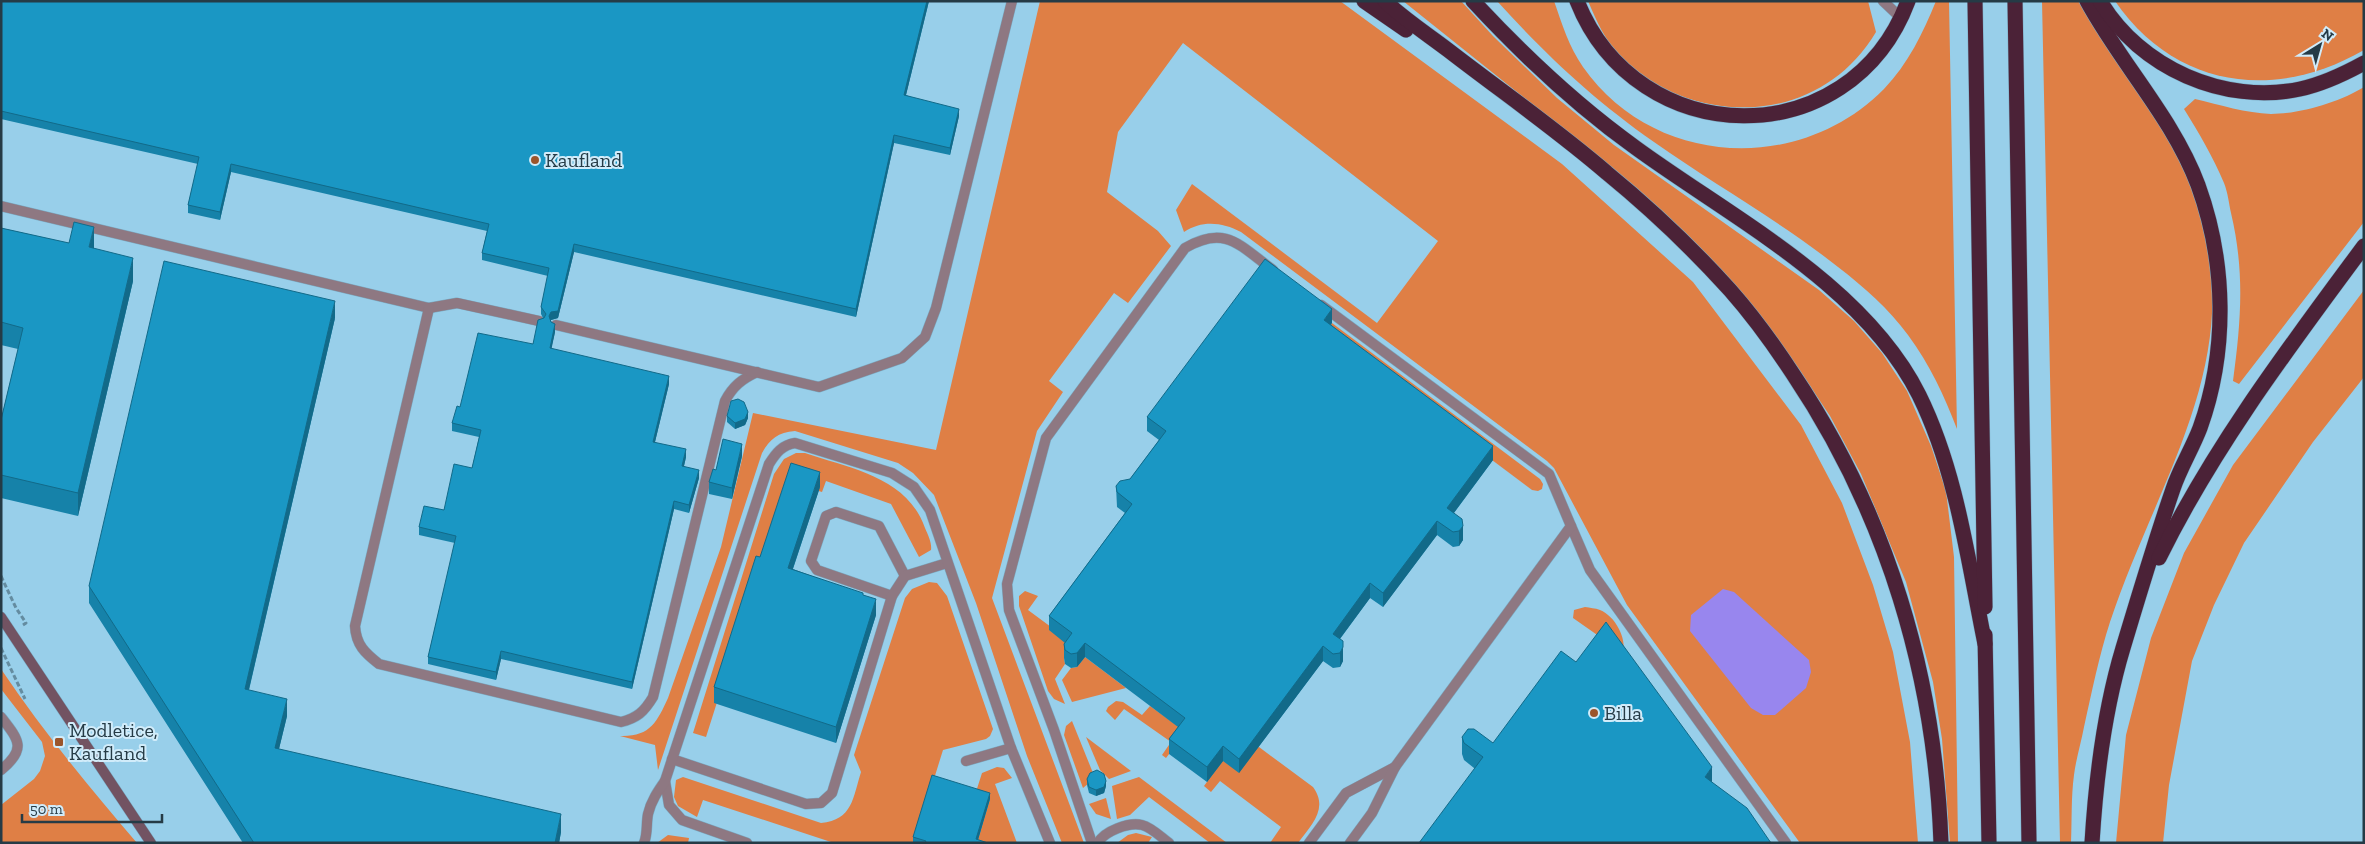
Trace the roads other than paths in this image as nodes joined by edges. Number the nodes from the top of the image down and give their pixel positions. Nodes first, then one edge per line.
1 (1012, 1) edge
2 (1364, 1) edge
3 (1385, 1) edge
4 (1473, 1) edge
5 (1577, 1) edge
6 (1883, 1) edge
7 (1908, 1) edge
8 (1975, 1) edge
9 (2015, 1) edge
10 (2086, 1) edge
11 (2100, 1) edge
12 (1901, 18) junction
13 (2364, 63) edge
14 (1520, 105) junction
15 (1, 206) edge
16 (2364, 246) edge
17 (1281, 276) edge
18 (1313, 299) edge
19 (429, 308) junction
20 (540, 321) edge
21 (556, 325) edge
22 (757, 372) junction
23 (1571, 526) junction
24 (948, 562) junction
25 (904, 576) junction
26 (892, 596) junction
27 (1, 617) edge
28 (1985, 644) junction
29 (2122, 650) junction
30 (1, 717) edge
31 (1011, 748) junction
32 (672, 759) junction
33 (966, 761) dead end
34 (1394, 767) junction
35 (1, 770) edge
36 (665, 781) junction
37 (151, 843) edge
38 (644, 843) edge
39 (747, 843) edge
40 (1050, 843) edge
41 (1092, 843) edge
42 (1098, 843) edge
43 (1169, 843) edge
44 (1309, 843) edge
45 (1350, 843) edge
46 (1786, 843) edge
47 (1941, 843) edge
48 (1989, 843) edge
49 (2029, 843) edge
50 (2092, 843) edge

1 - 22 lane
2 - 14 highway
3 - 14 highway
4 - 28 highway
5 - 12 highway
6 - 12 lane
7 - 12 highway
8 - 28 highway
9 - 49 highway
10 - 29 highway
11 - 13 highway
14 - 47 highway
15 - 19 lane
16 - 29 highway
17 - 41 lane
18 - 23 lane
19 - 20 lane
19 - 22 lane
21 - 22 lane
23 - 34 lane
23 - 46 lane
24 - 25 lane
24 - 31 lane
24 - 32 lane
25 - 26 lane
25 - 26 lane
26 - 32 lane
27 - 37 main road
28 - 48 highway
29 - 50 highway
30 - 35 lane
31 - 33 lane
31 - 40 lane
32 - 36 lane
34 - 44 lane
34 - 45 lane
36 - 38 lane
36 - 39 lane
42 - 43 lane

